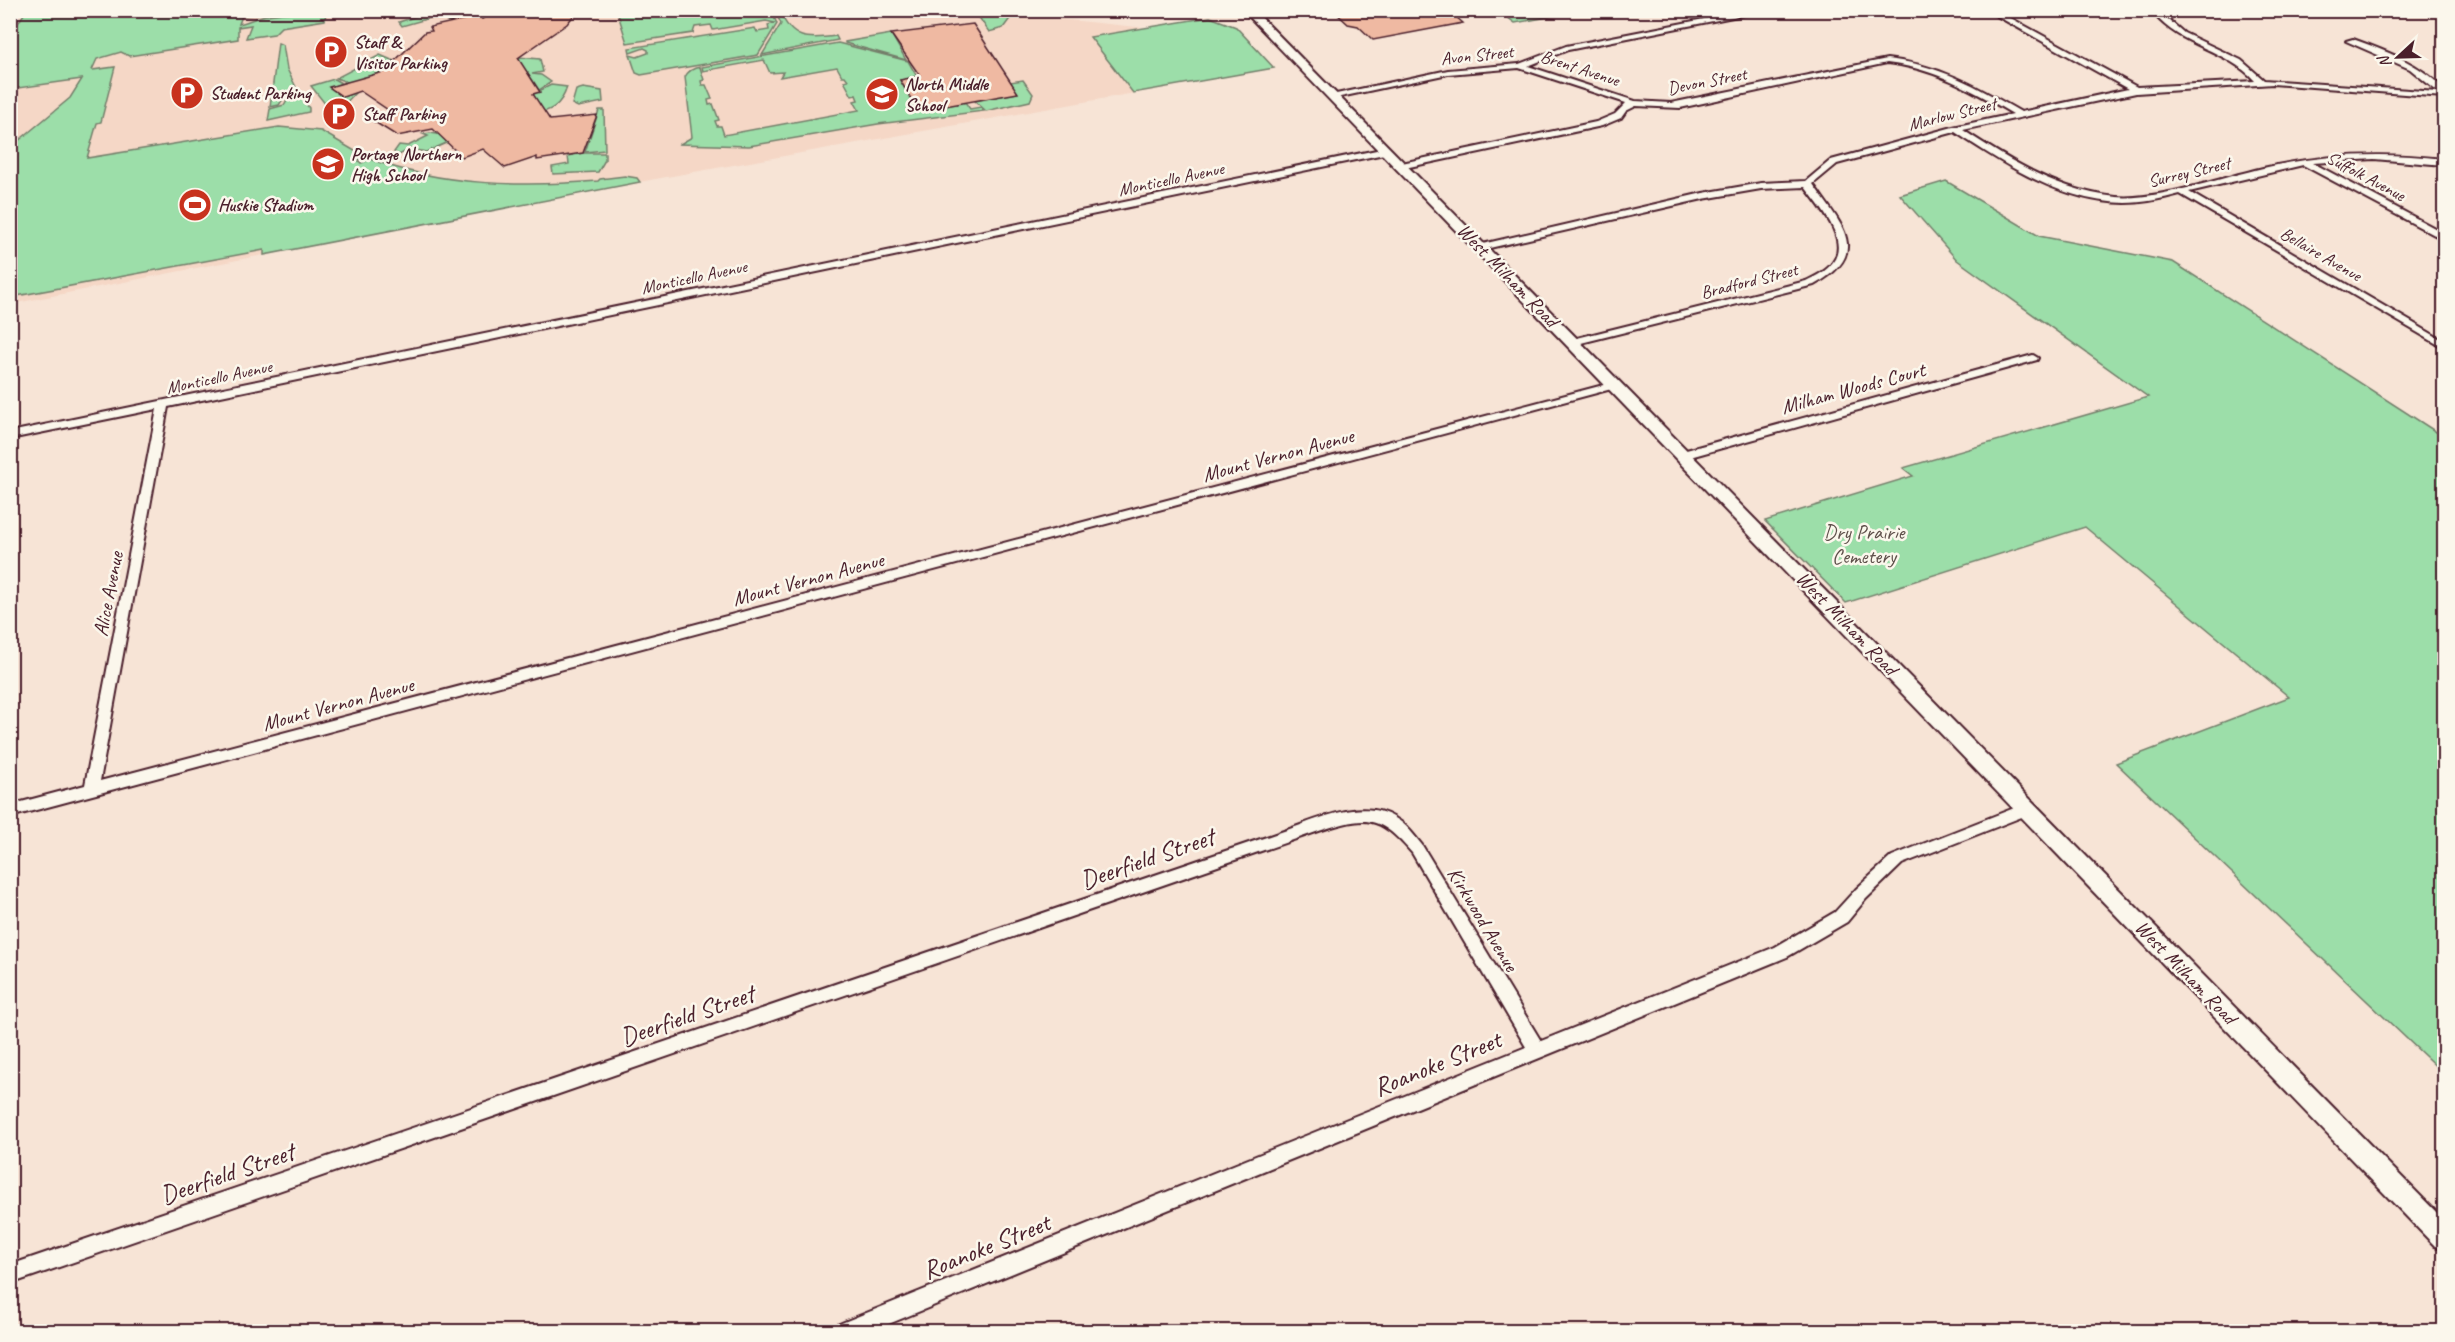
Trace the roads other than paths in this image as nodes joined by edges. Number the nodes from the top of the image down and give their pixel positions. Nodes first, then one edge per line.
1 (1248, 10) edge
2 (1765, 10) edge
3 (1989, 10) edge
4 (2159, 10) edge
5 (2439, 10) edge
6 (2445, 13) edge
7 (2350, 41) dead end
8 (1520, 66) junction
9 (2261, 82) junction
10 (2136, 90) junction
11 (2445, 94) edge
12 (1331, 96) junction
13 (1631, 102) junction
14 (2020, 115) junction
15 (1956, 129) junction
16 (1386, 152) junction
17 (2304, 162) junction
18 (2445, 162) edge
19 (1400, 166) junction
20 (1808, 183) junction
21 (2181, 191) junction
22 (2445, 237) edge
23 (1481, 247) junction
24 (1574, 342) junction
25 (2445, 345) edge
26 (2033, 358) dead end
27 (1615, 385) junction
28 (163, 406) junction
29 (10, 436) edge
30 (1683, 455) junction
31 (91, 790) junction
32 (2027, 809) junction
33 (10, 811) edge
34 (1382, 818) joint
35 (1537, 1050) junction
36 (2445, 1237) edge
37 (10, 1275) edge
38 (844, 1332) edge

1 - 12 street, West Milham Road
2 - 8 street, Avon Street
3 - 10 street
4 - 9 street
5 - 6 street
7 - 11 street
8 - 12 street, Avon Street
8 - 13 street, Brent Avenue
9 - 10 street, Marlow Street
9 - 11 street, Marlow Street
10 - 14 street, Marlow Street
12 - 16 street, West Milham Road
13 - 14 street, Devon Street
13 - 19 street
14 - 15 street, Marlow Street
15 - 20 street, Marlow Street
15 - 21 street, Surrey Street
16 - 19 street, West Milham Road
16 - 28 street, Monticello Avenue
17 - 18 street, Surrey Street
17 - 21 street, Surrey Street
17 - 22 street, Suffolk Avenue
19 - 23 street, West Milham Road
20 - 23 street
20 - 24 street, Bradford Street
21 - 25 street, Bellaire Avenue
23 - 24 street, West Milham Road
24 - 27 street, West Milham Road
26 - 30 street, Milham Woods Court
27 - 30 street, West Milham Road
27 - 31 street, Mount Vernon Avenue
28 - 29 street, Monticello Avenue
28 - 31 street, Alice Avenue
30 - 32 street, West Milham Road
31 - 33 street, Mount Vernon Avenue
32 - 35 street, Roanoke Street
32 - 36 street, West Milham Road
34 - 35 street, Kirkwood Avenue
34 - 37 street, Deerfield Street
35 - 38 street, Roanoke Street

